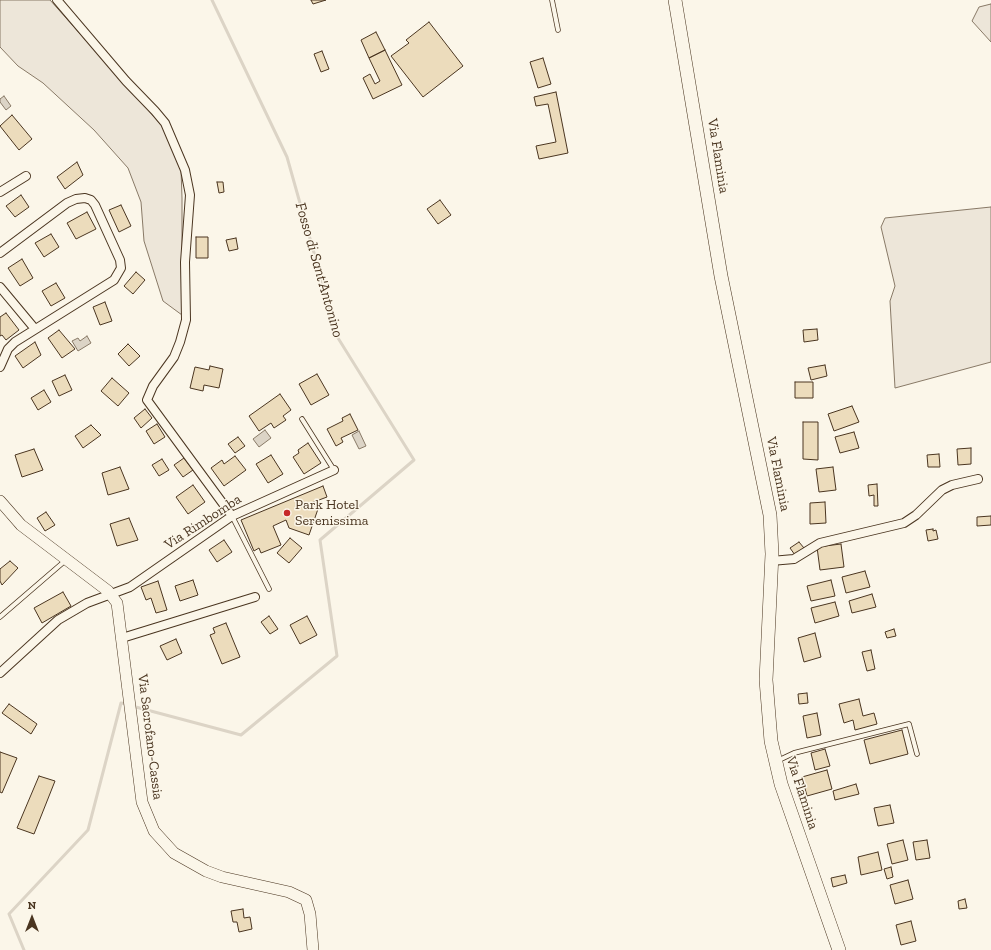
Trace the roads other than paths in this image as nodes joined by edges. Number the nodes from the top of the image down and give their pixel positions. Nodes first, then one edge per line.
1 (57, 0) edge
2 (552, 0) edge
3 (675, 0) edge
4 (558, 30) dead end
5 (26, 176) dead end
6 (0, 192) edge
7 (0, 253) edge
8 (0, 287) edge
9 (35, 329) junction
10 (0, 366) edge
11 (302, 419) dead end
12 (334, 470) joint
13 (978, 478) dead end
14 (0, 501) edge
15 (232, 516) junction
16 (66, 560) junction
17 (771, 561) junction
18 (269, 589) dead end
19 (112, 594) junction
20 (255, 597) dead end
21 (0, 617) edge
22 (122, 638) junction
23 (0, 673) edge
24 (917, 754) dead end
25 (775, 762) junction
26 (313, 950) edge
27 (839, 950) edge

1 - 15 street
2 - 4 lane
3 - 17 main road, Via Flaminia
5 - 6 street
7 - 9 street
8 - 9 street
9 - 10 street
11 - 12 lane
12 - 15 street, Via Rimbomba
13 - 17 street
14 - 16 street
15 - 18 lane
15 - 19 street, Via Rimbomba
16 - 19 street
16 - 21 lane
17 - 25 main road, Via Flaminia
19 - 22 street, Via Sacrofano-Cassia
19 - 23 street, Via Rimbomba
20 - 22 street
22 - 26 street, Via Sacrofano-Cassia
24 - 25 lane
25 - 27 main road, Via Flaminia

